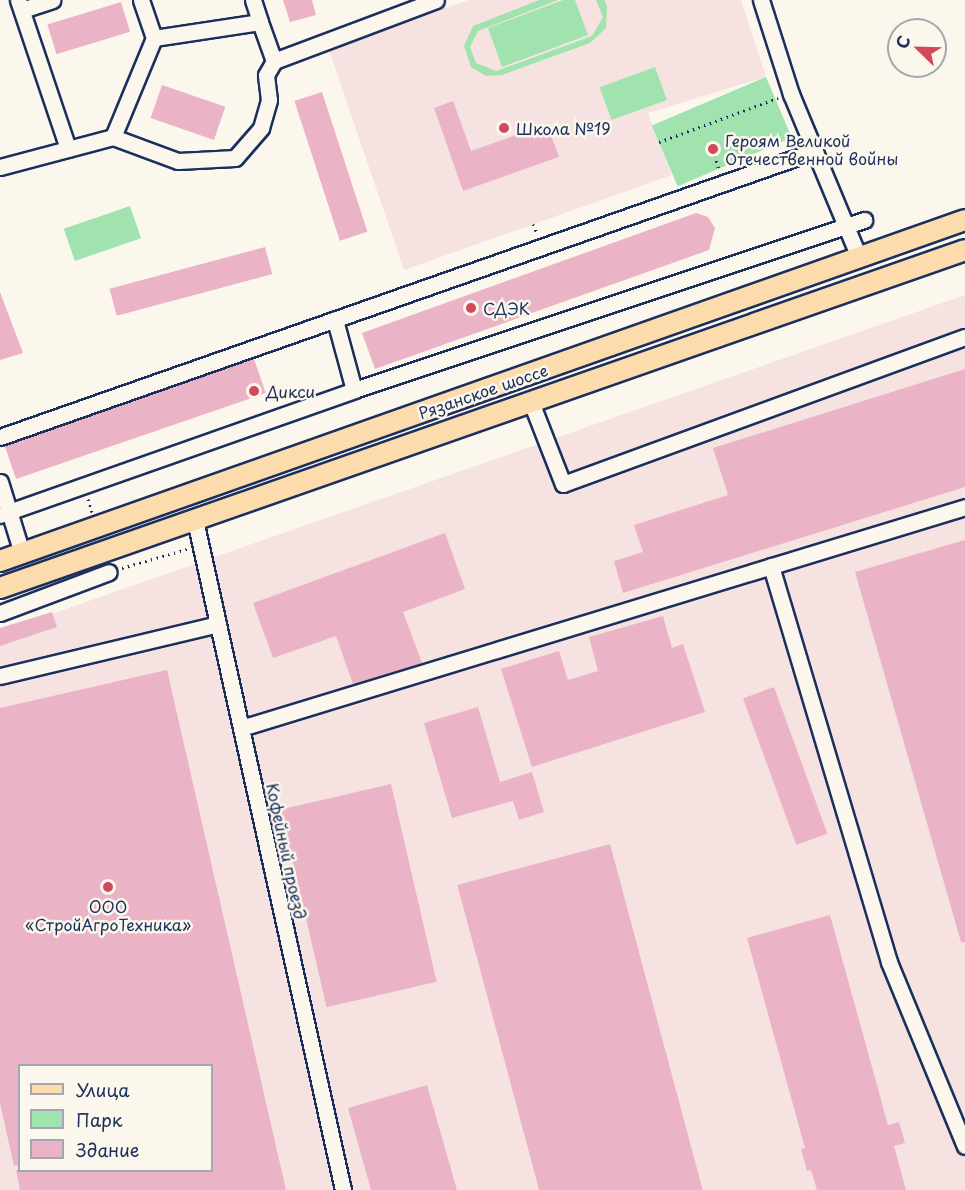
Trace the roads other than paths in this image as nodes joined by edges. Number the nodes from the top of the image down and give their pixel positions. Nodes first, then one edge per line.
1 (52, 0) edge
2 (141, 0) edge
3 (253, 0) edge
4 (436, 0) edge
5 (761, 0) edge
6 (20, 5) edge
7 (260, 22) junction
8 (153, 38) junction
9 (274, 61) junction
10 (113, 137) junction
11 (68, 149) junction
12 (815, 150) junction
13 (0, 167) edge
14 (864, 220) dead end
15 (965, 220) edge
16 (846, 226) junction
17 (965, 250) edge
18 (859, 257) junction
19 (335, 320) junction
20 (965, 337) edge
21 (354, 390) junction
22 (531, 402) junction
23 (0, 437) edge
24 (0, 482) edge
25 (965, 507) edge
26 (4, 514) edge
27 (195, 520) junction
28 (22, 553) junction
29 (0, 561) edge
30 (771, 566) junction
31 (109, 572) dead end
32 (0, 588) edge
33 (0, 613) edge
34 (218, 624) junction
35 (0, 676) edge
36 (242, 728) junction
37 (965, 1146) edge
38 (343, 1190) edge

1 - 6 lane
2 - 8 lane
3 - 7 lane
4 - 9 lane
5 - 12 lane
6 - 11 lane
7 - 8 lane
7 - 9 lane
8 - 10 lane
9 - 10 lane
10 - 11 lane
11 - 13 lane
12 - 16 lane
12 - 19 lane
14 - 16 lane
15 - 18 main road, Рязанское шоссе
16 - 18 lane
16 - 21 lane
17 - 22 main road, Рязанское шоссе
18 - 28 main road, Рязанское шоссе
19 - 21 lane
19 - 23 lane
20 - 22 lane
21 - 26 lane
22 - 27 main road, Рязанское шоссе
24 - 26 lane
25 - 30 lane
26 - 28 lane
27 - 32 main road, Рязанское шоссе
27 - 34 lane, Кофейный проезд
28 - 29 main road, Рязанское шоссе
30 - 36 lane
30 - 37 lane
31 - 33 lane
34 - 35 lane
34 - 36 lane, Кофейный проезд
36 - 38 lane, Кофейный проезд

